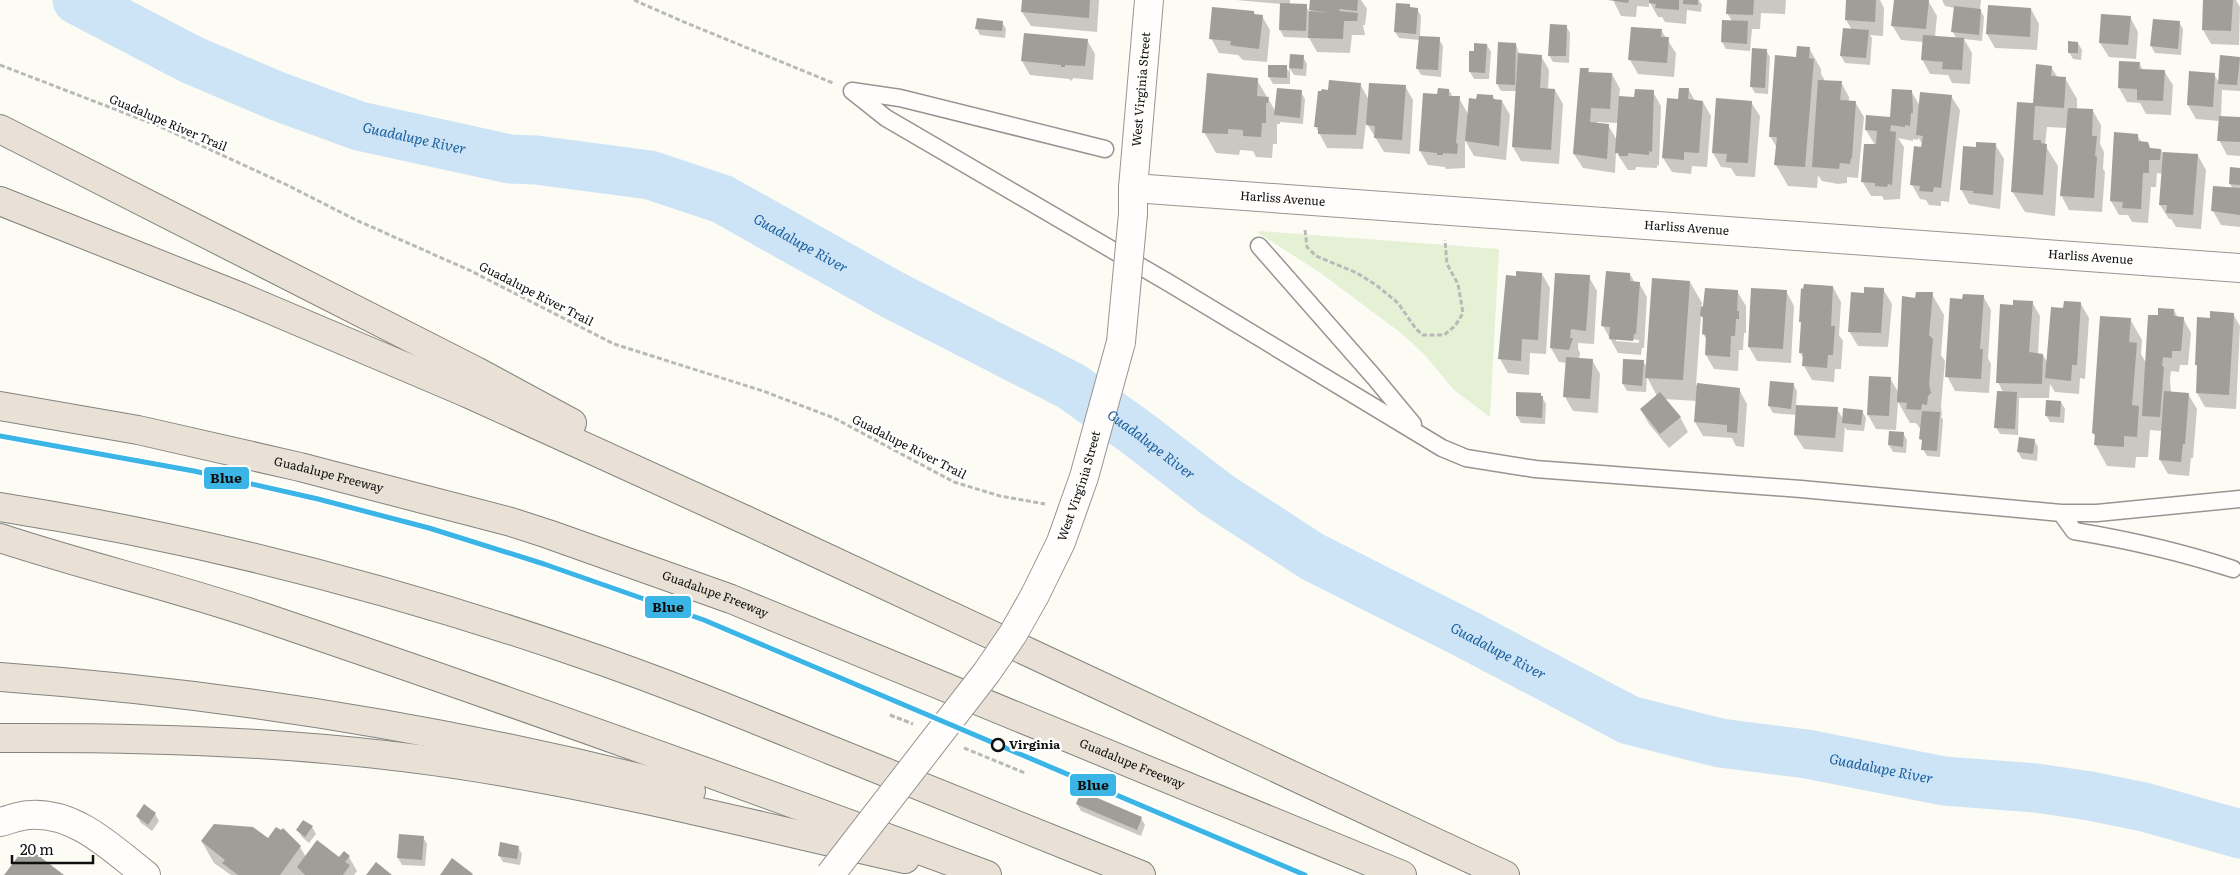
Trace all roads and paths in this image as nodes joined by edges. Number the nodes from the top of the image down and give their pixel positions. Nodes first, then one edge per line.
1 (634, 0) edge
2 (1149, 0) edge
3 (0, 65) edge
4 (852, 91) junction
5 (0, 129) edge
6 (1105, 149) dead end
7 (0, 201) edge
8 (1133, 201) junction
9 (1305, 230) dead end
10 (1446, 240) dead end
11 (1258, 246) dead end
12 (2240, 268) edge
13 (0, 406) edge
14 (1422, 435) junction
15 (2240, 499) edge
16 (0, 507) edge
17 (1072, 512) junction
18 (2061, 513) junction
19 (750, 522) junction
20 (0, 538) edge
21 (2234, 570) dead end
22 (0, 677) edge
23 (890, 715) dead end
24 (911, 723) dead end
25 (0, 738) edge
26 (964, 748) dead end
27 (1026, 773) dead end
28 (0, 822) edge
29 (910, 860) junction
30 (146, 875) edge
31 (830, 875) edge
32 (950, 875) edge
33 (988, 875) edge
34 (1141, 875) edge
35 (1402, 875) edge
36 (1505, 875) edge

1 - 4 path
2 - 8 street, West Virginia Street
3 - 17 path, Guadalupe River Trail
4 - 6 lane
4 - 14 lane
5 - 19 highway
7 - 19 highway
8 - 12 street, Harliss Avenue
8 - 17 street, West Virginia Street, bridge
9 - 10 path
11 - 14 lane
13 - 35 highway, Guadalupe Freeway
14 - 18 lane
15 - 18 lane
16 - 34 highway
17 - 31 street, West Virginia Street, bridge
18 - 21 lane
19 - 36 highway
20 - 33 highway
22 - 29 highway
23 - 24 path, bridge
25 - 29 highway
26 - 27 path
28 - 30 street
29 - 32 highway

